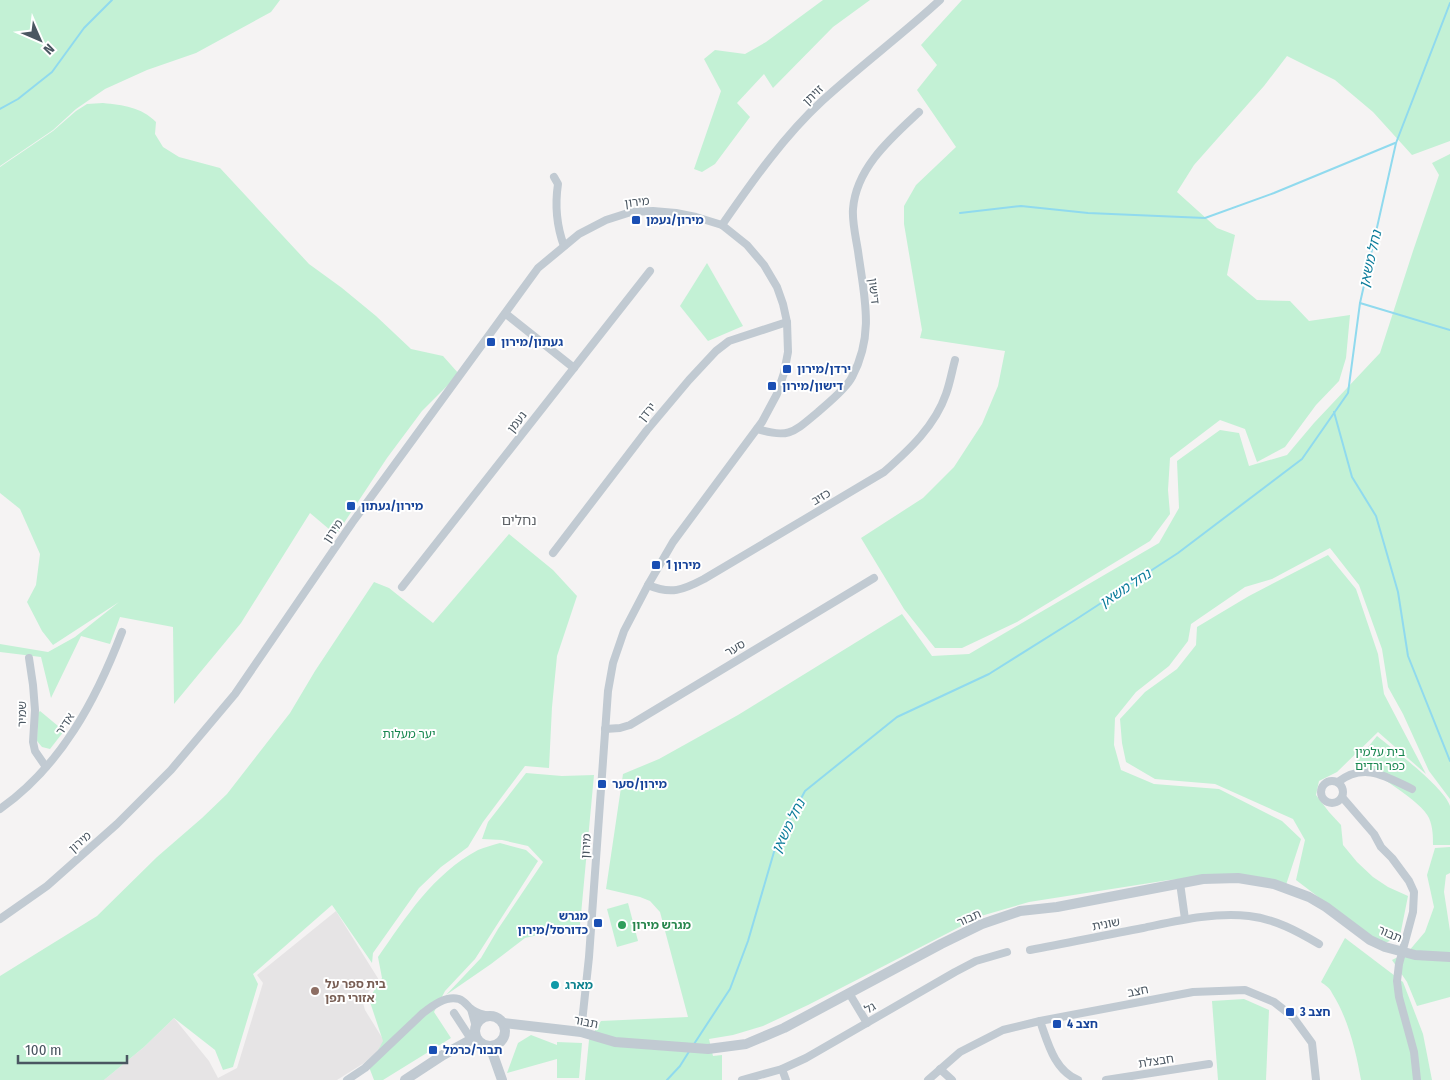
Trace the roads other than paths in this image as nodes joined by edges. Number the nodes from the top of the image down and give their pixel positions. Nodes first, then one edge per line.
1 (940, 0) edge
2 (919, 112) dead end
3 (554, 177) dead end
4 (722, 225) junction
5 (564, 246) junction
6 (650, 271) dead end
7 (506, 314) junction
8 (787, 322) junction
9 (955, 360) dead end
10 (574, 368) junction
11 (757, 429) junction
12 (553, 553) dead end
13 (874, 578) dead end
14 (648, 585) junction
15 (402, 587) dead end
16 (122, 632) dead end
17 (29, 658) dead end
18 (605, 729) junction
19 (46, 767) junction
20 (1338, 782) junction
21 (1412, 789) dead end
22 (1342, 797) junction
23 (0, 809) edge
24 (1180, 883) junction
25 (0, 919) edge
26 (1185, 919) junction
27 (1319, 944) dead end
28 (1030, 950) dead end
29 (1008, 952) dead end
30 (1403, 953) junction
31 (1450, 956) edge
32 (849, 993) junction
33 (471, 1009) junction
34 (454, 1013) dead end
35 (490, 1016) junction
36 (1040, 1021) junction
37 (502, 1023) junction
38 (867, 1023) junction
39 (582, 1032) junction
40 (474, 1034) junction
41 (490, 1046) junction
42 (1209, 1064) dead end
43 (782, 1069) junction
44 (940, 1069) junction
45 (347, 1080) edge
46 (405, 1080) edge
47 (502, 1080) edge
48 (742, 1080) edge
49 (786, 1080) edge
50 (928, 1080) edge
51 (952, 1080) edge
52 (1078, 1080) edge
53 (1106, 1080) edge
54 (1316, 1080) edge
55 (1417, 1080) edge

1 - 4 street, זויתן
2 - 11 street, דישון
3 - 5 street
4 - 5 street, מירון
4 - 8 street, מירון
5 - 7 street, מירון
6 - 10 street, נעמן
7 - 10 street
7 - 25 street, מירון
8 - 11 street, מירון
8 - 12 street, ירדן
9 - 14 street, כזיב
10 - 15 street, נעמן
11 - 14 street, מירון
13 - 18 street, סער
14 - 18 street, מירון
16 - 19 street, אדיר
17 - 19 street, שמיר
18 - 39 street, מירון
19 - 23 street, אדיר
20 - 21 street
20 - 22 street
20 - 22 street
22 - 30 street
24 - 26 street
24 - 30 street, תבור
24 - 32 street, תבור
26 - 27 street, שונית
26 - 28 street, שונית
29 - 38 street, גל
30 - 31 street, תבור
30 - 55 street
32 - 38 street
32 - 39 street, תבור
33 - 35 street
33 - 40 street
33 - 45 street
34 - 40 street
35 - 37 street
35 - 40 street
36 - 44 street, חצב
36 - 52 street
36 - 54 street, חצב
37 - 39 street, תבור
37 - 41 street
38 - 43 street, גל
40 - 41 street
40 - 46 street
41 - 47 street
42 - 53 street, חבצלת
43 - 48 street, גל
43 - 49 street
44 - 50 street, חצב
44 - 51 street

